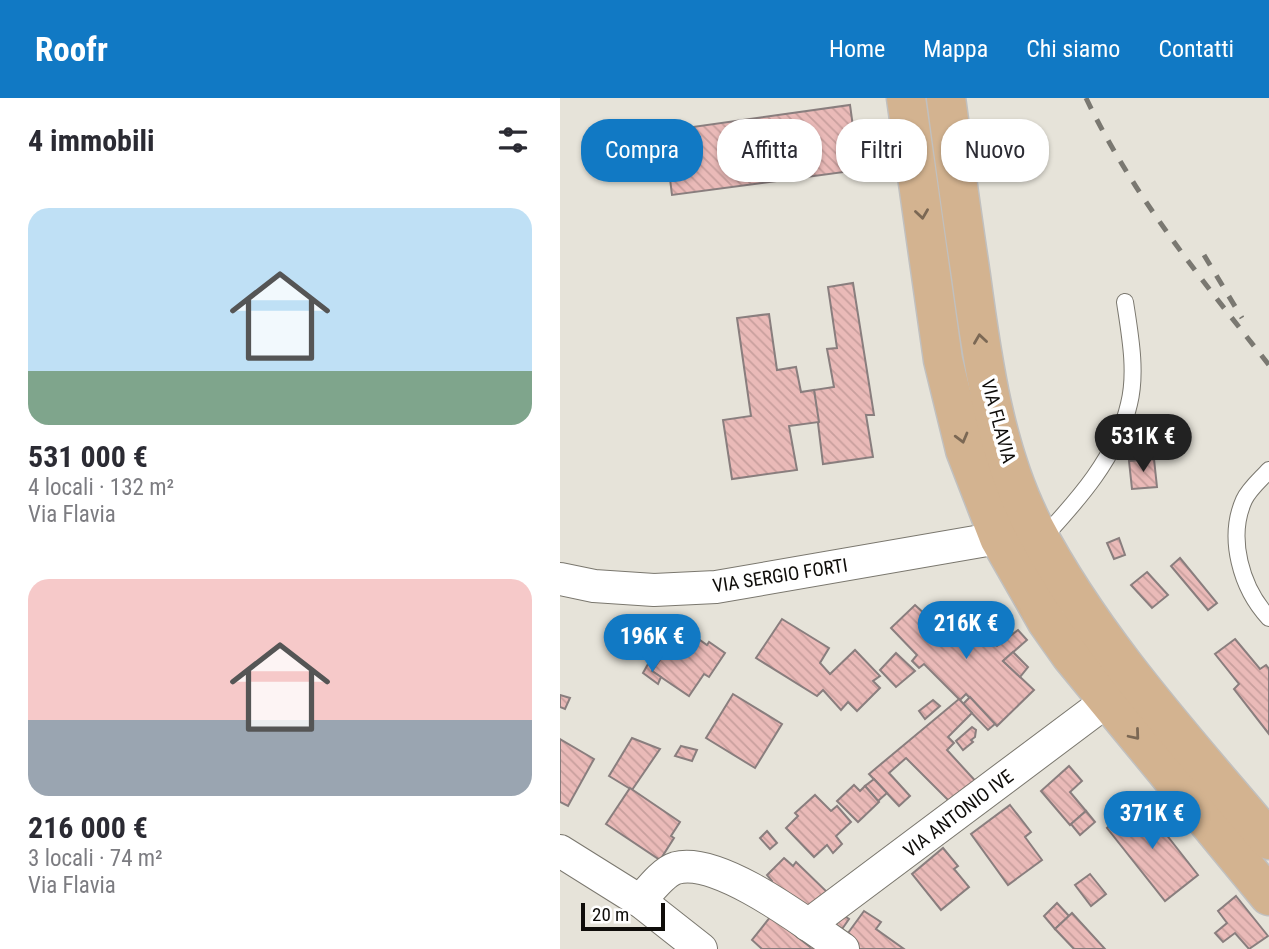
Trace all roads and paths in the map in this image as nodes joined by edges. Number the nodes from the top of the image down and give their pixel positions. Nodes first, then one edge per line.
1 (906, 98) edge
2 (946, 98) edge
3 (1125, 302) dead end
4 (1269, 470) edge
5 (999, 538) junction
6 (1042, 539) junction
7 (560, 579) edge
8 (1269, 618) edge
9 (1107, 701) junction
10 (1156, 704) junction
11 (1269, 840) edge
12 (560, 850) edge
13 (1269, 897) edge
14 (640, 901) junction
15 (808, 925) junction
16 (701, 949) edge
17 (843, 949) edge

1 -> 5 main road, VIA FLAVIA
6 -> 2 main road, VIA FLAVIA
3 - 6 lane
4 - 8 lane
5 - 7 street, VIA SERGIO FORTI
5 - 9 main road, VIA FLAVIA
5 - 10 street, VIA FLAVIA
6 - 10 main road, VIA FLAVIA
9 -> 13 main road, VIA FLAVIA
9 - 15 street, VIA ANTONIO IVE
10 - 11 main road, VIA FLAVIA
12 - 14 street
14 - 15 street
14 - 16 street
15 - 17 street

